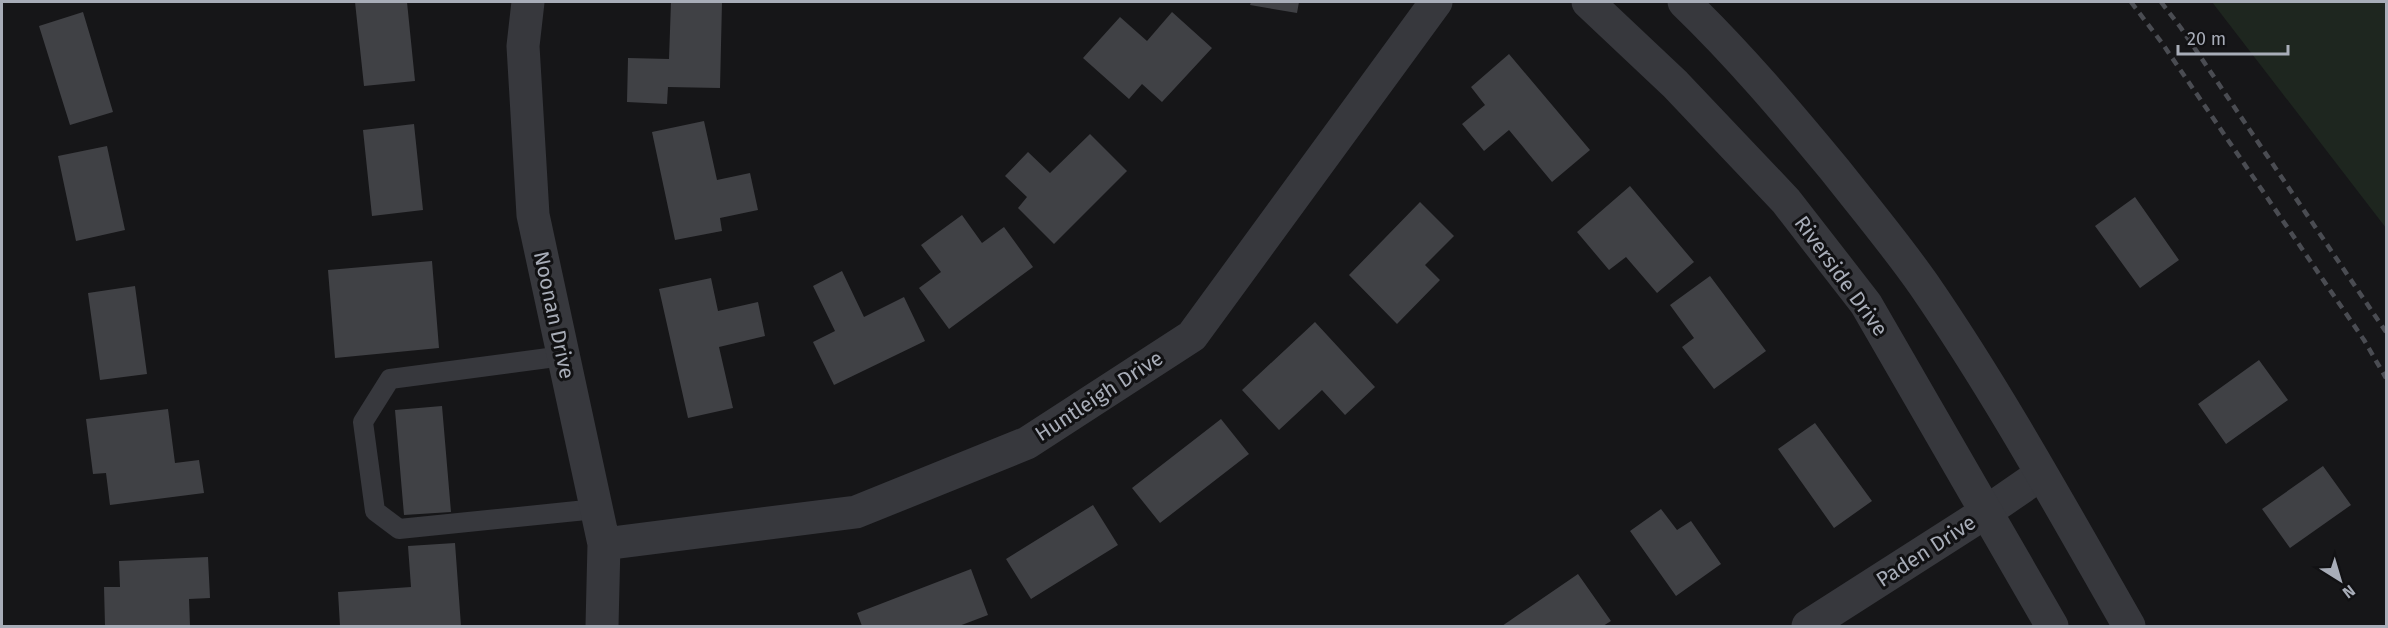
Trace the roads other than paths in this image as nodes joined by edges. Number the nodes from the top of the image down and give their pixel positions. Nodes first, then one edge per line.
1 (528, 2) edge
2 (1436, 2) edge
3 (1588, 2) edge
4 (1684, 2) edge
5 (563, 356) junction
6 (2041, 474) junction
7 (596, 508) junction
8 (1986, 512) junction
9 (604, 544) junction
10 (602, 627) edge
11 (1808, 627) edge
12 (2052, 627) edge
13 (2128, 627) edge

1 - 5 street, Noonan Drive
2 - 9 street, Huntleigh Drive
3 - 8 street, Riverside Drive
4 - 6 street
5 - 7 street, Noonan Drive
5 - 7 lane
6 - 8 street, Paden Drive
6 - 13 street
7 - 9 street, Noonan Drive
8 - 11 street, Paden Drive
8 - 12 street, Riverside Drive
9 - 10 street, Noonan Drive

